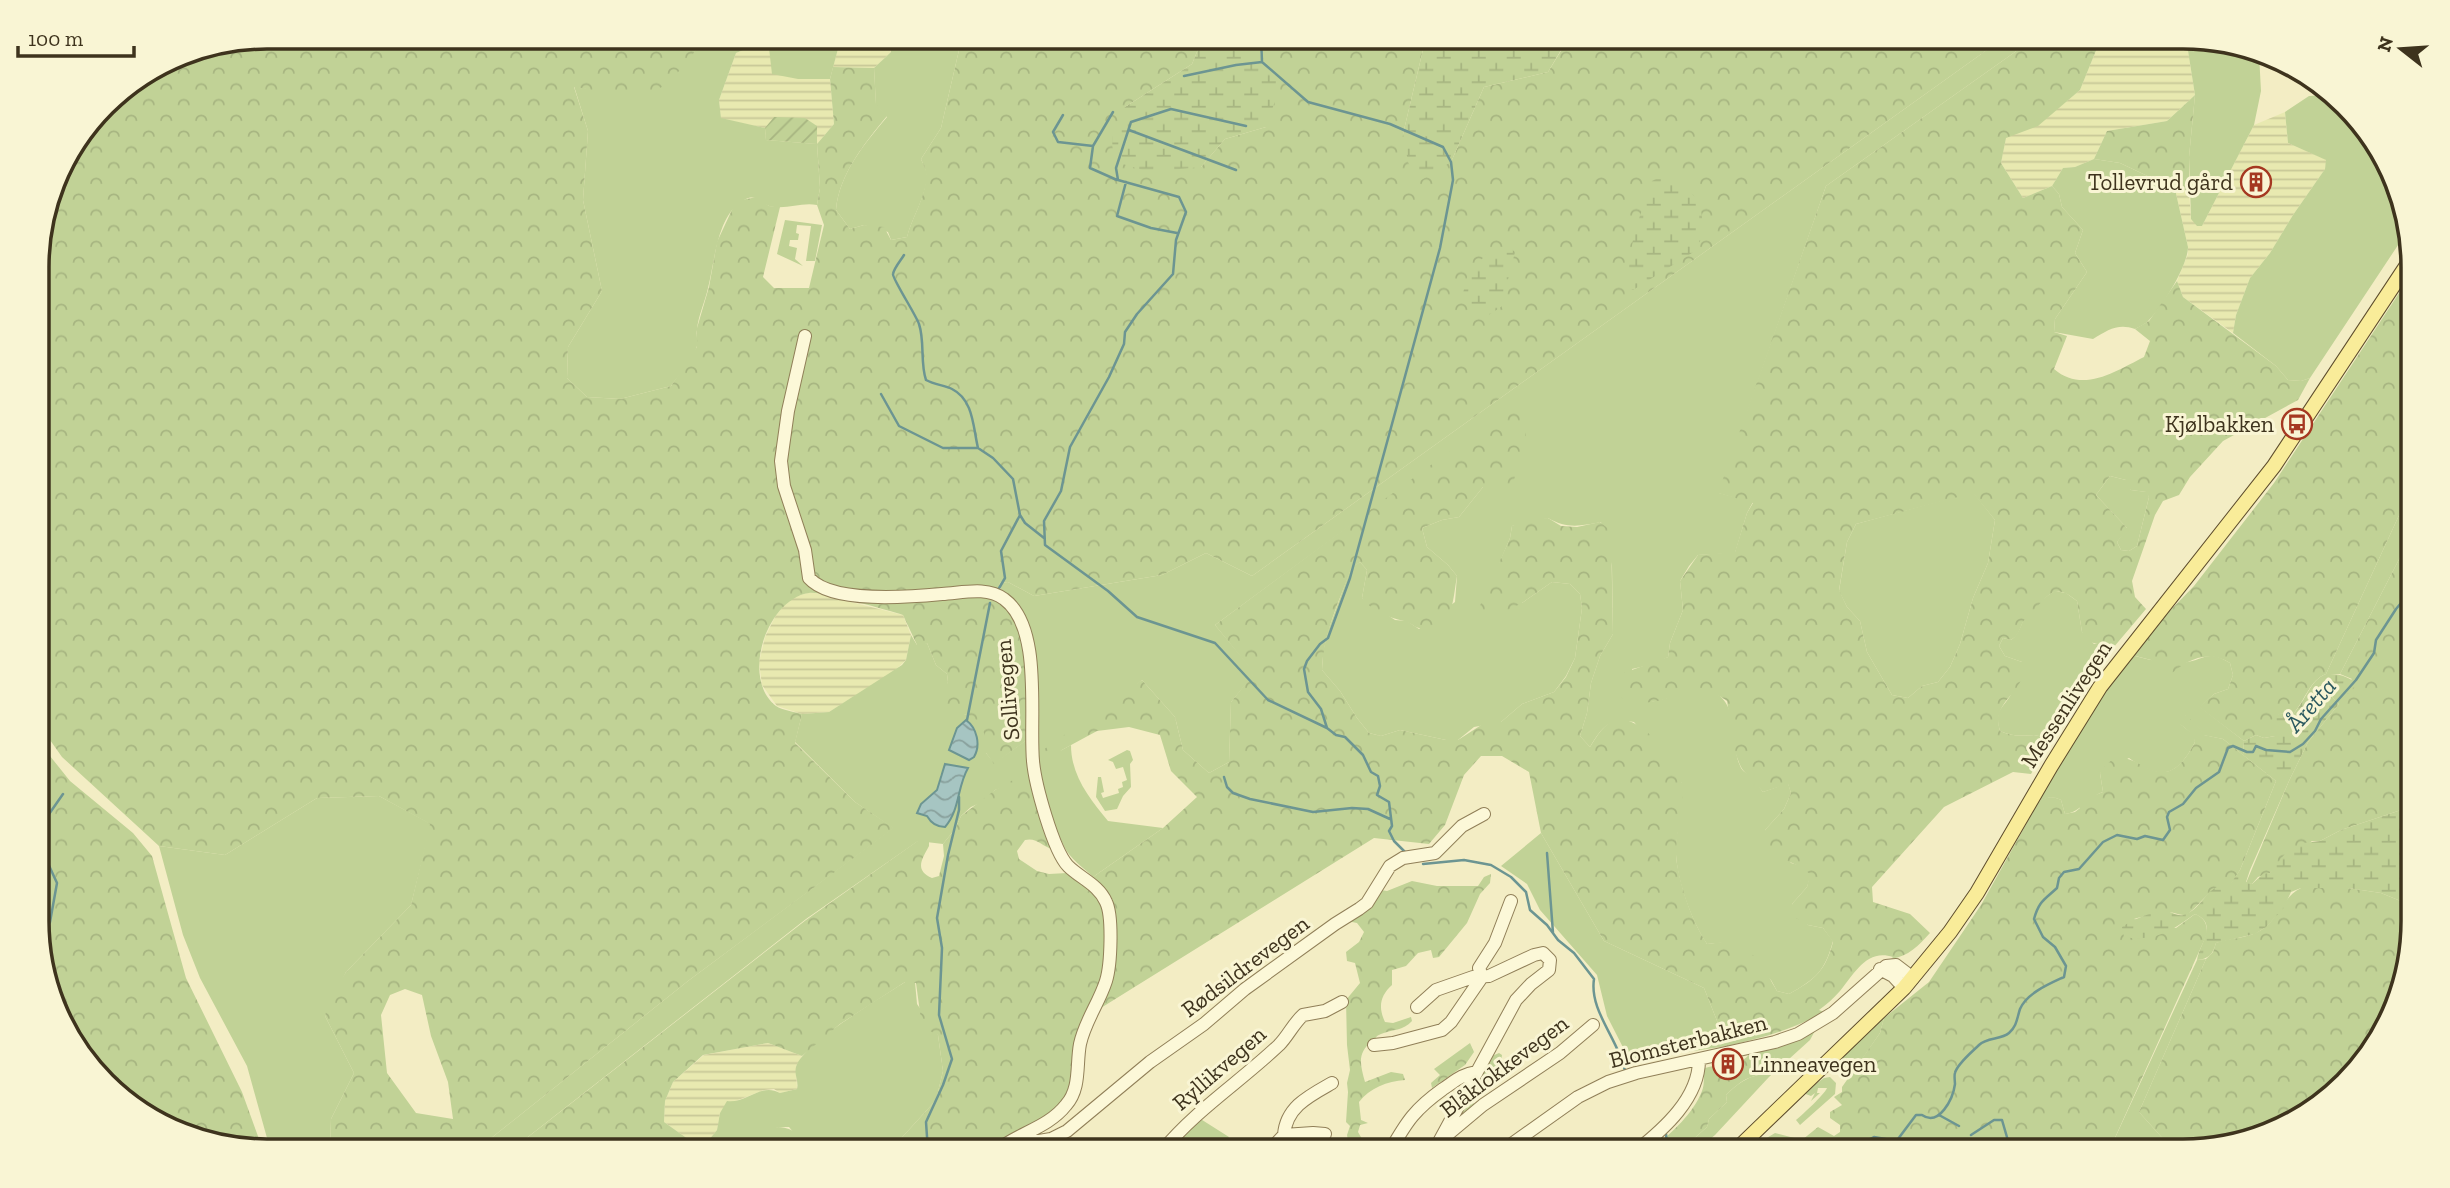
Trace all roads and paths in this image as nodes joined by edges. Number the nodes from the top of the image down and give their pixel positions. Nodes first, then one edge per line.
1 (2401, 274) edge
2 (805, 336) dead end
3 (1484, 814) dead end
4 (1511, 901) dead end
5 (1482, 976) junction
6 (1909, 983) junction
7 (1342, 1003) dead end
8 (1417, 1007) dead end
9 (1592, 1025) dead end
10 (1374, 1045) dead end
11 (1699, 1060) junction
12 (1477, 1072) junction
13 (1332, 1083) dead end
14 (1022, 1135) junction
15 (1284, 1135) junction
16 (1325, 1135) dead end
17 (1016, 1139) edge
18 (1029, 1139) edge
19 (1051, 1139) edge
20 (1174, 1139) edge
21 (1280, 1139) edge
22 (1397, 1139) edge
23 (1441, 1139) edge
24 (1445, 1139) edge
25 (1519, 1139) edge
26 (1650, 1139) edge
27 (1747, 1139) edge

1 - 6 main road, Messenlivegen
2 - 14 street, Sollivegen
3 - 19 street, Rødsildrevegen
4 - 5 street
5 - 8 street, Blåklokkevegen
5 - 10 street
5 - 12 street, Blåklokkevegen
6 - 11 street, Blomsterbakken
6 - 27 main road, Messenlivegen
7 - 20 street, Ryllikvegen
9 - 24 street, Blåklokkevegen
11 - 25 street, Blomsterbakken
11 - 26 street
12 - 22 street, Blåklokkevegen
12 - 23 street, Blåklokkevegen
13 - 15 street
14 - 17 street
14 - 18 street, Rødsildrevegen
15 - 16 street
15 - 21 street

